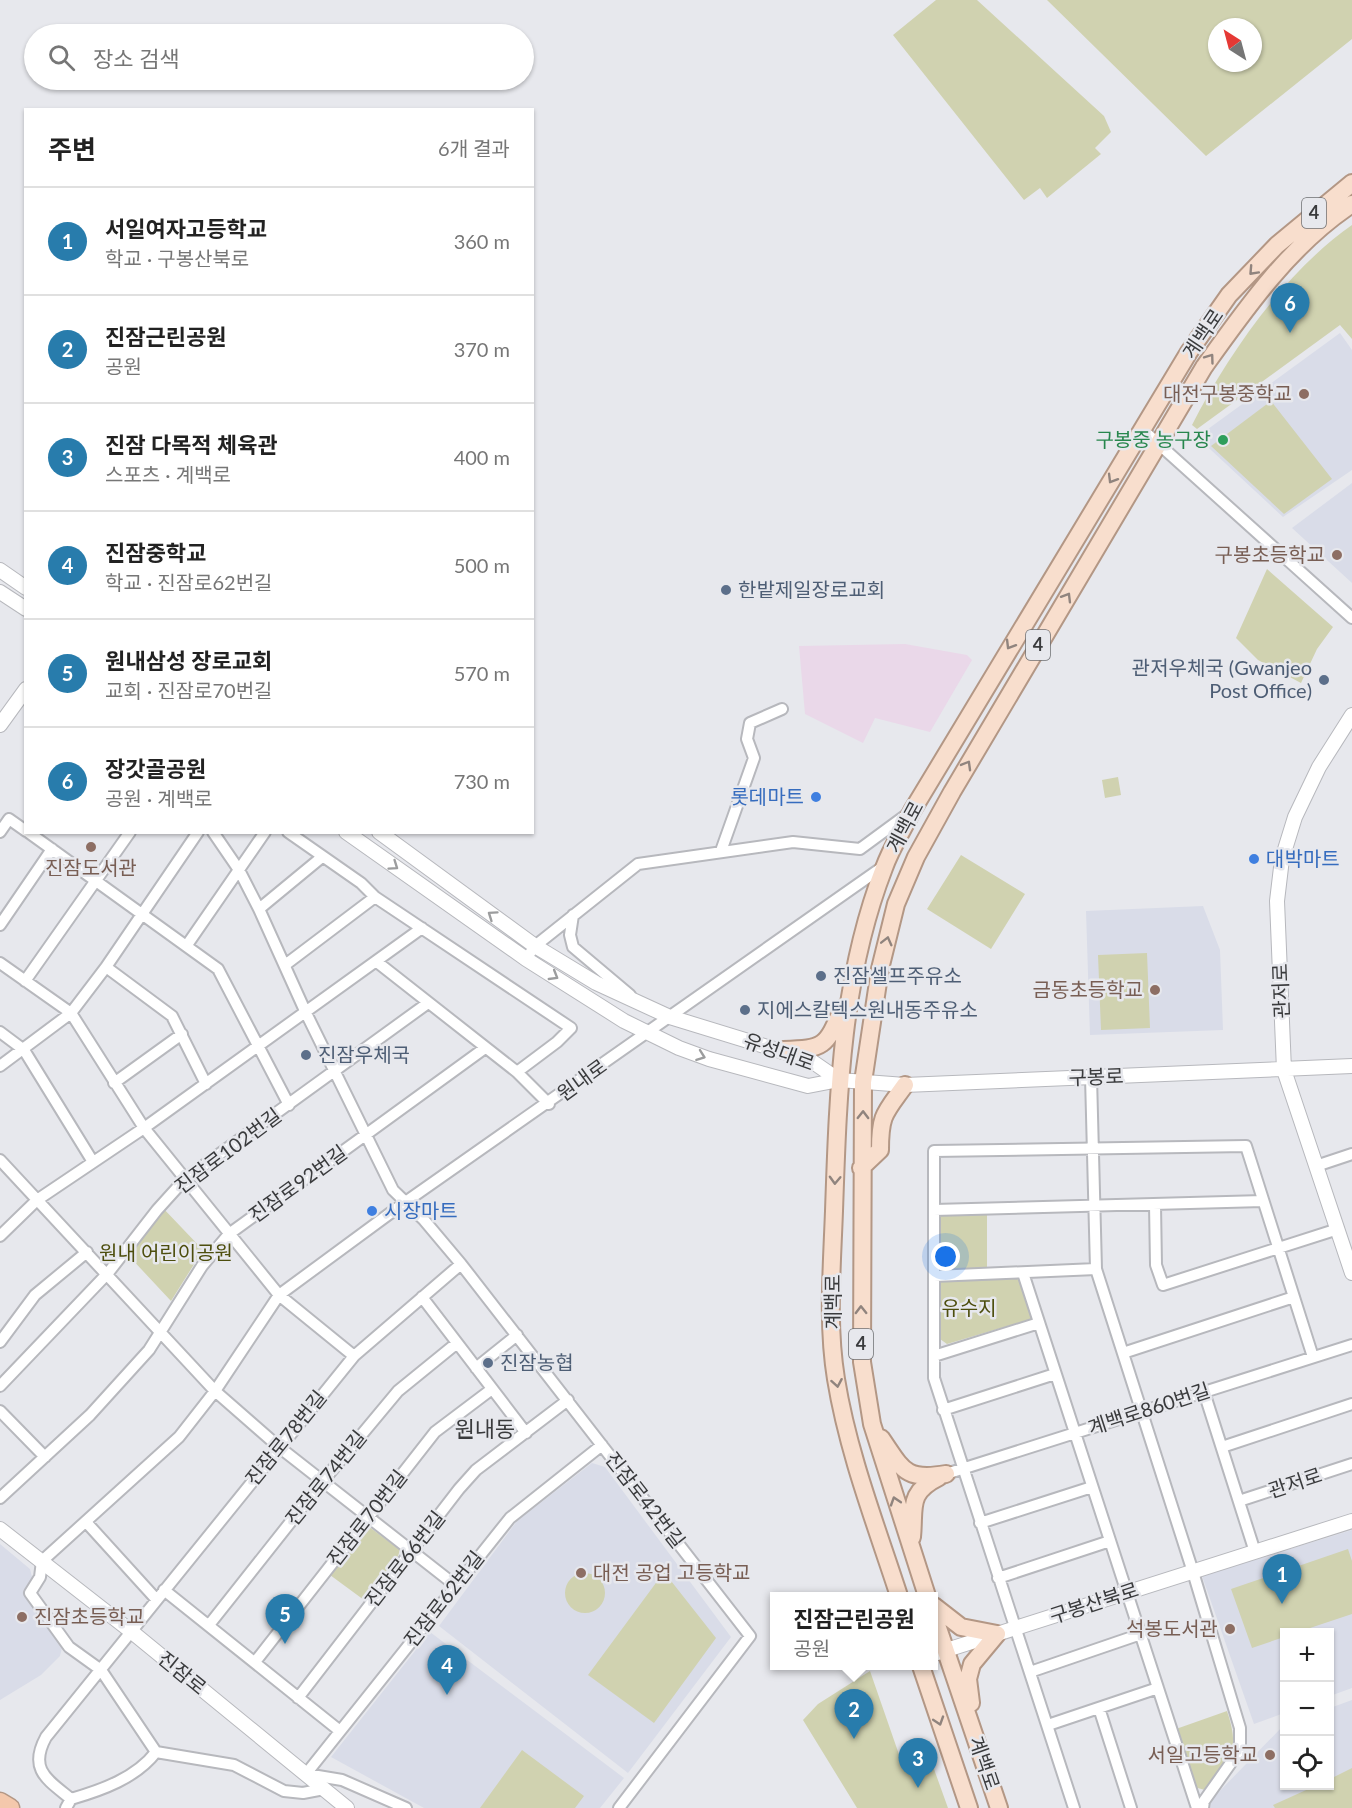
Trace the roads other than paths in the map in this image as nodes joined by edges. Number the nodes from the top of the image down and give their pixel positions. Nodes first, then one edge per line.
1 (1352, 170) edge
2 (1352, 183) edge
3 (1352, 204) edge
4 (1352, 217) edge
5 (1277, 245) junction
6 (1300, 249) junction
7 (1142, 429) junction
8 (1158, 444) junction
9 (0, 570) edge
10 (24, 587) edge
11 (0, 592) edge
12 (24, 608) edge
13 (1352, 618) edge
14 (24, 692) edge
15 (782, 709) dead end
16 (1352, 715) edge
17 (0, 725) edge
18 (912, 811) junction
19 (24, 830) edge
20 (0, 832) edge
21 (30, 834) edge
22 (129, 834) edge
23 (197, 834) edge
24 (214, 834) edge
25 (264, 834) edge
26 (291, 834) edge
27 (349, 834) edge
28 (382, 834) edge
29 (52, 849) junction
30 (721, 851) junction
31 (322, 857) junction
32 (885, 866) junction
33 (239, 870) junction
34 (96, 880) junction
35 (375, 897) junction
36 (259, 909) junction
37 (142, 914) junction
38 (573, 915) junction
39 (0, 925) edge
40 (422, 928) junction
41 (187, 945) junction
42 (536, 946) junction
43 (526, 959) junction
44 (377, 962) junction
45 (0, 963) edge
46 (285, 965) junction
47 (106, 967) junction
48 (25, 981) junction
49 (849, 992) junction
50 (428, 1002) junction
51 (644, 1006) junction
52 (71, 1013) junction
53 (306, 1013) junction
54 (670, 1017) junction
55 (0, 1032) edge
56 (647, 1033) junction
57 (182, 1034) junction
58 (258, 1047) junction
59 (485, 1048) junction
60 (24, 1050) junction
61 (783, 1050) junction
62 (0, 1066) edge
63 (1352, 1066) edge
64 (1284, 1070) junction
65 (334, 1071) junction
66 (517, 1072) junction
67 (1091, 1077) junction
68 (839, 1080) junction
69 (863, 1082) junction
70 (114, 1083) junction
71 (206, 1084) junction
72 (904, 1085) junction
73 (549, 1104) junction
74 (289, 1105) junction
75 (144, 1128) junction
76 (364, 1135) junction
77 (1094, 1148) junction
78 (1352, 1154) edge
79 (0, 1160) edge
80 (93, 1162) junction
81 (1316, 1166) junction
82 (861, 1168) junction
83 (185, 1179) junction
84 (38, 1200) junction
85 (1263, 1201) junction
86 (404, 1203) junction
87 (1155, 1204) junction
88 (1095, 1206) junction
89 (934, 1210) junction
90 (1338, 1229) junction
91 (229, 1234) junction
92 (0, 1236) edge
93 (1278, 1248) junction
94 (87, 1252) junction
95 (461, 1264) junction
96 (1096, 1269) junction
97 (1023, 1273) junction
98 (1352, 1273) edge
99 (108, 1274) junction
100 (934, 1276) junction
101 (279, 1295) junction
102 (422, 1297) junction
103 (1294, 1297) junction
104 (1039, 1323) junction
105 (162, 1331) junction
106 (518, 1335) junction
107 (0, 1342) edge
108 (457, 1343) junction
109 (1352, 1345) edge
110 (1123, 1353) junction
111 (354, 1356) junction
112 (934, 1356) junction
113 (1313, 1357) junction
114 (476, 1368) junction
115 (1055, 1374) junction
116 (0, 1386) edge
117 (492, 1389) junction
118 (215, 1391) junction
119 (1204, 1392) junction
120 (568, 1400) junction
121 (1352, 1404) edge
122 (943, 1410) junction
123 (0, 1411) edge
124 (1142, 1412) junction
125 (872, 1424) junction
126 (526, 1433) junction
127 (1074, 1433) junction
128 (602, 1445) junction
129 (279, 1446) junction
130 (1222, 1447) junction
131 (45, 1456) junction
132 (1352, 1464) edge
133 (954, 1471) junction
134 (323, 1481) junction
135 (1092, 1487) junction
136 (0, 1498) edge
137 (1239, 1501) junction
138 (368, 1516) junction
139 (1352, 1521) edge
140 (86, 1522) junction
141 (980, 1523) junction
142 (0, 1529) edge
143 (1110, 1541) junction
144 (910, 1548) junction
145 (410, 1551) junction
146 (1255, 1552) junction
147 (42, 1561) junction
148 (1193, 1572) junction
149 (998, 1578) junction
150 (455, 1585) junction
151 (164, 1590) junction
152 (898, 1592) edge
153 (926, 1592) edge
154 (1128, 1592) junction
155 (156, 1599) junction
156 (938, 1610) edge
157 (209, 1625) junction
158 (1015, 1628) junction
159 (132, 1632) junction
160 (997, 1634) junction
161 (1141, 1634) junction
162 (939, 1652) edge
163 (255, 1662) junction
164 (101, 1670) junction
165 (923, 1670) edge
166 (1030, 1672) junction
167 (1158, 1688) junction
168 (298, 1698) junction
169 (1099, 1708) junction
170 (970, 1725) junction
171 (1048, 1725) junction
172 (340, 1731) junction
173 (156, 1752) junction
174 (306, 1774) junction
175 (324, 1789) junction
176 (0, 1802) edge
177 (69, 1804) edge
178 (10, 1808) edge
179 (347, 1808) edge
180 (406, 1808) edge
181 (619, 1808) edge
182 (969, 1808) edge
183 (999, 1808) edge
184 (1074, 1808) edge
185 (1131, 1808) edge
186 (1197, 1808) edge
187 (1203, 1808) edge

1 - 5 main road
2 - 5 main road, 계백로 / 4
3 - 6 main road, 계백로 / 4
4 - 6 main road
5 -> 7 main road, 계백로 / 4
8 -> 6 main road, 계백로 / 4
7 - 8 street
7 -> 18 main road, 계백로 / 4
8 - 13 street
69 -> 8 main road, 계백로 / 4
9 - 10 street
11 - 12 street
14 - 17 street
15 - 30 street
16 - 64 street, 관저로
18 - 30 street
18 - 32 main road, 계백로 / 4
19 - 20 street, 진잠로102번길
21 - 29 street, 진잠로102번길
22 - 34 street
23 - 37 street
24 - 33 street, 진잠로42번길
25 - 33 street
26 - 31 street
27 -> 43 street, 유성대로
42 -> 28 street, 유성대로
29 - 34 street, 진잠로102번길
29 - 39 street
30 - 38 street
31 - 35 street
31 - 36 street
32 - 49 main road, 계백로 / 4
32 - 54 street, 원내로
33 - 36 street, 진잠로42번길
33 - 41 street
34 - 37 street, 진잠로102번길
34 - 48 street
35 - 40 street
35 - 46 street
36 - 46 street, 진잠로42번길
37 - 41 street, 진잠로102번길
37 - 47 street
38 - 42 street
38 - 51 street
40 - 44 street
40 - 66 street
41 - 58 street, 진잠로102번길
42 - 43 street
42 - 51 street, 유성대로
43 -> 56 street, 유성대로
44 - 50 street
44 - 53 street
45 - 48 street
46 - 53 street, 진잠로42번길
47 - 52 street
47 - 57 street
48 - 52 street
49 - 61 main road
49 - 68 main road, 계백로 / 4
50 - 59 street
50 - 65 street, 진잠로102번길
51 - 54 street, 유성대로
52 - 60 street
52 - 70 street
53 - 58 street
53 - 65 street, 진잠로42번길
54 - 56 street, 원내로
54 - 61 street, 유성대로
55 - 60 street
56 -> 68 street, 유성대로
56 - 73 street, 원내로
57 - 70 street
57 - 71 street
58 - 71 street
58 - 74 street, 진잠로102번길
59 - 66 street
59 - 76 street, 진잠로92번길
60 - 62 street
60 - 80 street
61 - 68 street, 유성대로
63 - 64 street, 구봉로
64 - 67 street, 구봉로
64 - 81 street, 관저로
65 - 74 street, 진잠로102번길
65 - 76 street, 진잠로42번길
66 - 73 street
67 - 72 street, 구봉로
67 - 77 street
68 - 69 street, 구봉로
68 -> 152 main road, 계백로 / 4
69 - 72 street, 구봉로
82 -> 69 main road, 계백로 / 4
70 - 75 street
71 - 75 street
72 - 82 main road
73 - 86 street, 원내로
74 - 83 street, 진잠로102번길
75 - 80 street
75 - 83 street
76 - 86 street, 진잠로42번길
76 - 91 street, 진잠로92번길
77 - 85 street
77 - 88 street
77 - 89 street
78 - 81 street
79 - 84 street
80 - 84 street
81 - 90 street, 관저로
125 -> 82 main road, 계백로 / 4
83 - 91 street
83 - 99 street, 진잠로102번길
84 - 92 street
84 - 94 street
85 - 87 street
85 - 93 street
86 - 95 street, 진잠로42번길
86 - 101 street, 원내로
87 - 88 street
87 - 93 street
88 - 89 street
88 - 96 street
89 - 100 street
90 - 93 street
90 - 98 street, 관저로
91 - 101 street
91 - 105 street, 진잠로92번길
93 - 103 street
94 - 99 street
94 - 107 street
95 - 102 street, 진잠로78번길
95 - 106 street, 진잠로42번길
96 - 97 street
96 - 110 street
97 - 100 street
97 - 104 street
99 - 105 street
99 - 116 street, 진잠로102번길
100 - 112 street
101 - 111 street
101 - 118 street, 원내로
102 - 108 street
102 - 111 street, 진잠로78번길
103 - 110 street
103 - 113 street
104 - 112 street
104 - 115 street
105 - 118 street
105 - 131 street, 진잠로92번길
106 - 114 street
106 - 120 street, 진잠로42번길
108 - 114 street
108 - 134 street, 진잠로74번길
109 - 113 street, 계백로860번길
110 - 124 street
111 - 129 street, 진잠로78번길
112 - 122 street
113 - 119 street, 계백로860번길
114 - 117 street
115 - 122 street
115 - 127 street
117 - 126 street
117 - 138 street, 진잠로70번길
118 - 129 street
118 - 140 street, 원내로
119 - 124 street, 계백로860번길
119 - 130 street
120 - 126 street, 진잠로66번길
120 - 128 street, 진잠로42번길
121 - 130 street
122 - 133 street
123 - 131 street
124 - 127 street, 계백로860번길
124 - 148 street
125 - 133 main road
144 -> 125 main road, 계백로 / 4
126 - 145 street, 진잠로66번길
127 - 133 street, 계백로860번길
127 - 135 street
128 - 150 street, 진잠로62번길
128 - 181 street, 진잠로42번길
129 - 134 street
129 - 151 street, 진잠로78번길
130 - 137 street
131 - 136 street, 진잠로92번길
132 - 137 street, 관저로
133 - 141 street
133 - 144 main road
134 - 138 street
134 - 157 street, 진잠로74번길
135 - 141 street
135 - 143 street
137 - 146 street
138 - 145 street
138 - 163 street, 진잠로70번길
139 - 146 street, 구봉산북로
140 - 147 street, 원내로
140 - 155 street
141 - 149 street
142 - 147 street, 진잠로
143 - 149 street
143 - 154 street
144 - 153 main road, 계백로 / 4
145 - 150 street
145 - 168 street, 진잠로66번길
146 - 148 street, 구봉산북로
147 - 159 street, 진잠로
147 - 164 street
148 - 154 street, 구봉산북로
148 - 187 street
149 - 158 street
150 - 172 street, 진잠로62번길
151 - 155 street, 진잠로78번길
151 - 157 street
154 - 158 street, 구봉산북로
154 - 161 street
155 - 159 street, 진잠로78번길
156 - 160 main road
157 - 163 street
158 - 160 street, 구봉산북로
158 - 166 street
159 - 164 street, 진잠로78번길
159 - 174 street, 진잠로
160 - 162 street, 구봉산북로
160 - 170 main road
161 - 166 street
161 - 167 street
162 - 170 main road, 계백로
163 - 168 street
164 - 173 street
164 - 177 street, 진잠로78번길
165 -> 182 main road, 계백로
166 - 171 street
167 - 169 street
167 - 186 street
168 - 172 street
169 - 171 street
169 - 185 street
170 - 183 main road, 계백로
171 - 184 street
172 - 174 street, 진잠로62번길
173 - 175 street
173 - 177 street
174 - 175 street, 진잠로
174 - 180 street, 진잠로
175 - 179 street, 진잠로
176 - 178 highway

